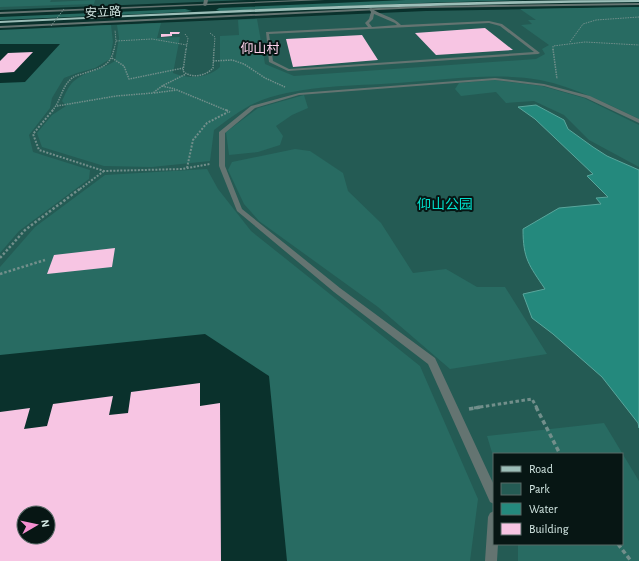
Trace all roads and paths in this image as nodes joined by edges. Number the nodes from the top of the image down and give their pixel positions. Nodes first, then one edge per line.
1 (206, 0) edge
2 (322, 0) edge
3 (362, 1) edge
4 (639, 2) edge
5 (205, 5) junction
6 (64, 9) dead end
7 (372, 11) junction
8 (0, 15) edge
9 (639, 17) edge
10 (0, 22) edge
11 (114, 25) dead end
12 (0, 26) edge
13 (51, 26) dead end
14 (400, 26) junction
15 (371, 28) junction
16 (210, 32) dead end
17 (185, 34) dead end
18 (116, 41) junction
19 (570, 42) junction
20 (187, 45) junction
21 (639, 45) edge
22 (112, 58) junction
23 (213, 61) junction
24 (183, 68) junction
25 (186, 74) junction
26 (544, 85) junction
27 (162, 86) junction
28 (177, 90) junction
29 (153, 93) junction
30 (298, 94) junction
31 (57, 106) junction
32 (228, 112) junction
33 (246, 113) junction
34 (639, 122) edge
35 (222, 163) junction
36 (187, 168) junction
37 (104, 171) junction
38 (0, 258) edge
39 (45, 260) dead end
40 (0, 274) edge
41 (455, 411) junction
42 (559, 453) edge
43 (493, 496) edge
44 (493, 532) edge
45 (619, 545) edge
46 (491, 561) edge
47 (631, 561) edge

1 - 5 street
2 - 5 street, 安立路
3 - 8 main road, 安立路
4 - 7 street, 安立路
4 - 10 main road, 安立路
5 - 8 street, 安立路
6 - 13 path, bridge
7 - 12 street, 安立路
7 - 14 street
7 - 15 street
9 - 19 path
11 - 18 path
14 - 15 street
14 - 15 street
16 - 23 path
17 - 20 path
18 - 20 path
18 - 22 path
19 - 21 path
19 - 26 path
20 - 24 path
22 - 24 path
22 - 31 path
23 - 25 path
23 - 30 path
24 - 25 path
25 - 27 path
26 - 30 street
26 - 34 street
27 - 28 path
27 - 29 path
28 - 29 path
28 - 32 path
29 - 31 path
30 - 33 street
31 - 37 path
32 - 33 path
32 - 36 path
33 - 35 street
35 - 36 path
35 - 41 street
36 - 37 path
37 - 38 path
39 - 40 path
41 - 42 path
41 - 43 street
44 - 46 street
45 - 47 path

